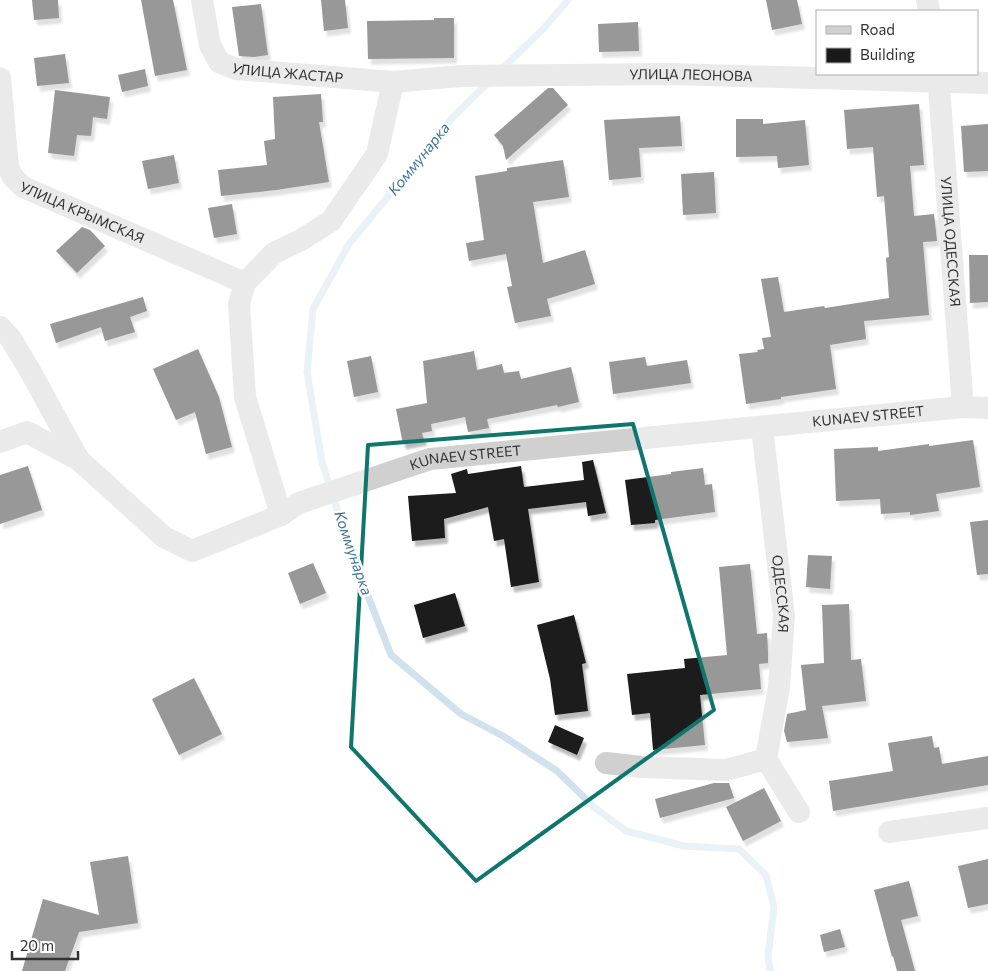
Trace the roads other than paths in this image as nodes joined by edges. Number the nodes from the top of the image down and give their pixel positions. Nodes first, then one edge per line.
1 (202, 0) edge
2 (0, 78) edge
3 (938, 78) edge
4 (393, 82) junction
5 (988, 83) edge
6 (245, 283) junction
7 (0, 327) edge
8 (963, 408) junction
9 (988, 408) edge
10 (762, 427) junction
11 (0, 442) edge
12 (79, 460) junction
13 (281, 515) junction
14 (766, 759) junction
15 (606, 763) dead end
16 (799, 812) dead end
17 (988, 818) edge
18 (889, 832) dead end

1 - 4 street, УЛИЦА ЖАСТАР
2 - 6 street, УЛИЦА КРЫМСКАЯ
3 - 4 street, УЛИЦА ЛЕОНОВА
3 - 5 street, УЛИЦА ЛЕОНОВА
3 - 8 street, УЛИЦА ОДЕССКАЯ
4 - 6 street
6 - 13 street
7 - 12 street
8 - 9 street, KUNAEV STREET
8 - 10 street, KUNAEV STREET
10 - 13 street, KUNAEV STREET
10 - 14 street, ОДЕССКАЯ
11 - 12 street, KUNAEV STREET
12 - 13 street, KUNAEV STREET
14 - 15 street
14 - 16 street
17 - 18 street

